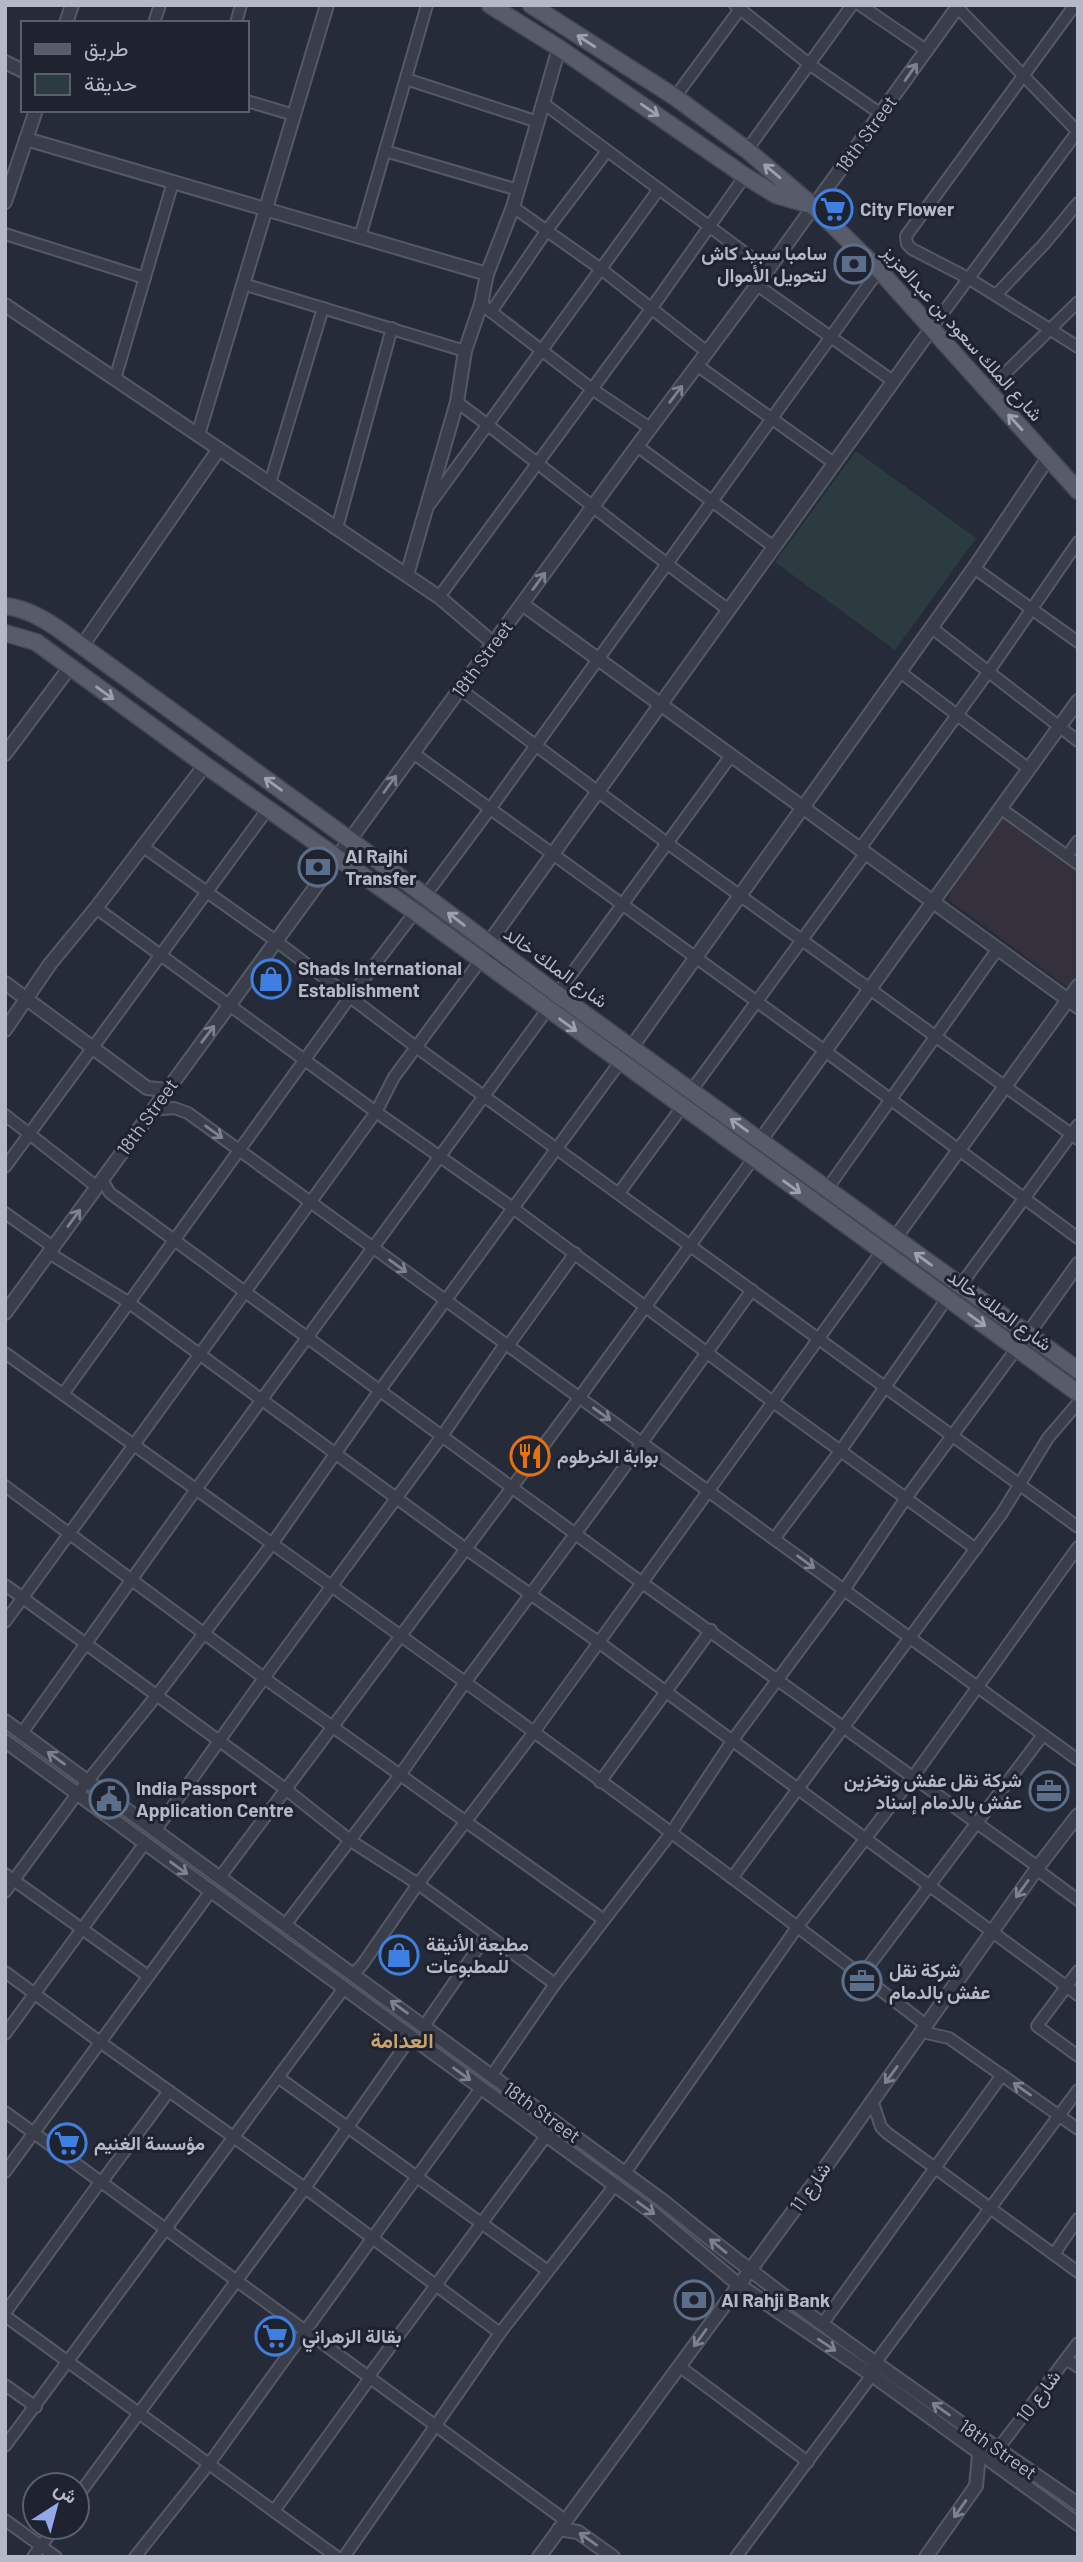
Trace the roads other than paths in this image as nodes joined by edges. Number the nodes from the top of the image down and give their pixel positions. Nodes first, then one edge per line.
1 (327, 5) edge
2 (427, 5) edge
3 (490, 5) edge
4 (852, 5) edge
5 (860, 5) edge
6 (1058, 5) edge
7 (739, 6) edge
8 (958, 6) edge
9 (537, 7) edge
10 (1072, 10) edge
11 (559, 48) junction
12 (926, 50) junction
13 (5, 62) edge
14 (809, 64) junction
15 (21, 71) edge
16 (1023, 74) junction
17 (406, 79) junction
18 (675, 97) junction
19 (248, 100) edge
20 (543, 103) junction
21 (35, 112) edge
22 (294, 114) junction
23 (881, 114) junction
24 (538, 122) junction
25 (1078, 131) edge
26 (26, 139) junction
27 (747, 150) junction
28 (385, 151) junction
29 (607, 151) junction
30 (745, 176) junction
31 (173, 182) junction
32 (518, 190) junction
33 (659, 190) junction
34 (5, 202) edge
35 (1078, 203) edge
36 (813, 206) junction
37 (513, 207) junction
38 (266, 209) junction
39 (709, 226) junction
40 (547, 230) junction
41 (5, 234) edge
42 (360, 237) junction
43 (601, 269) junction
44 (768, 270) junction
45 (879, 270) junction
46 (487, 274) junction
47 (145, 278) junction
48 (968, 278) junction
49 (243, 284) junction
50 (757, 285) junction
51 (996, 295) junction
52 (1078, 302) edge
53 (5, 305) edge
54 (323, 308) junction
55 (486, 308) junction
56 (651, 309) junction
57 (392, 328) junction
58 (1048, 329) junction
59 (931, 330) junction
60 (830, 336) junction
61 (1078, 347) edge
62 (465, 351) junction
63 (541, 352) junction
64 (708, 352) junction
65 (698, 366) junction
66 (115, 379) junction
67 (893, 381) junction
68 (592, 389) junction
69 (987, 391) junction
70 (457, 402) junction
71 (769, 419) junction
72 (488, 425) junction
73 (650, 428) junction
74 (198, 435) junction
75 (637, 446) junction
76 (219, 449) junction
77 (1048, 458) junction
78 (539, 463) junction
79 (834, 463) junction
80 (270, 484) junction
81 (1078, 491) edge
82 (711, 501) junction
83 (592, 508) junction
84 (426, 510) junction
85 (337, 528) junction
86 (1078, 542) edge
87 (774, 547) junction
88 (666, 564) junction
89 (974, 568) junction
90 (407, 575) junction
91 (439, 597) junction
92 (522, 604) junction
93 (5, 606) edge
94 (729, 610) junction
95 (1032, 610) junction
96 (932, 628) junction
97 (5, 633) edge
98 (1078, 642) edge
99 (493, 643) junction
100 (82, 646) junction
101 (598, 659) junction
102 (70, 667) junction
103 (989, 671) junction
104 (900, 672) junction
105 (460, 689) junction
106 (1078, 701) edge
107 (660, 705) junction
108 (957, 715) junction
109 (1060, 726) junction
110 (1078, 741) edge
111 (536, 746) junction
112 (413, 753) junction
113 (5, 754) edge
114 (730, 757) junction
115 (205, 765) junction
116 (1029, 769) junction
117 (598, 791) junction
118 (1000, 808) junction
119 (490, 809) junction
120 (802, 809) junction
121 (267, 810) junction
122 (350, 840) junction
123 (1078, 841) edge
124 (667, 843) junction
125 (142, 846) junction
126 (862, 852) junction
127 (553, 854) junction
128 (1067, 856) junction
129 (336, 859) junction
130 (1078, 864) edge
131 (207, 894) junction
132 (740, 895) junction
133 (425, 896) junction
134 (933, 902) junction
135 (621, 904) junction
136 (96, 908) junction
137 (415, 912) junction
138 (802, 940) junction
139 (276, 942) junction
140 (488, 944) junction
141 (997, 950) junction
142 (160, 955) junction
143 (695, 958) junction
144 (480, 961) junction
145 (5, 983) edge
146 (1078, 986) edge
147 (870, 990) junction
148 (557, 995) junction
149 (350, 998) junction
150 (26, 1000) junction
151 (756, 1001) junction
152 (1073, 1004) edge
153 (230, 1005) junction
154 (547, 1010) junction
155 (5, 1030) edge
156 (936, 1037) junction
157 (92, 1047) junction
158 (416, 1047) junction
159 (631, 1048) junction
160 (825, 1051) junction
161 (306, 1061) junction
162 (620, 1062) junction
163 (1005, 1086) junction
164 (166, 1090) junction
165 (691, 1091) junction
166 (484, 1096) junction
167 (891, 1100) junction
168 (682, 1107) junction
169 (153, 1110) junction
170 (376, 1112) junction
171 (5, 1115) edge
172 (1076, 1133) edge
173 (30, 1134) junction
174 (760, 1141) junction
175 (557, 1148) junction
176 (959, 1150) junction
177 (240, 1151) junction
178 (439, 1154) junction
179 (753, 1159) junction
180 (5, 1167) edge
181 (100, 1183) junction
182 (827, 1189) junction
183 (619, 1193) junction
184 (1025, 1197) junction
185 (311, 1202) junction
186 (513, 1208) junction
187 (5, 1213) edge
188 (895, 1238) junction
189 (1078, 1238) edge
190 (176, 1240) junction
191 (690, 1245) junction
192 (372, 1247) junction
193 (51, 1250) junction
194 (882, 1251) junction
195 (575, 1253) junction
196 (1078, 1264) edge
197 (960, 1286) junction
198 (752, 1290) junction
199 (246, 1291) junction
200 (948, 1297) junction
201 (446, 1301) junction
202 (128, 1302) junction
203 (645, 1307) junction
204 (5, 1313) edge
205 (1028, 1334) junction
206 (307, 1337) junction
207 (820, 1339) junction
208 (507, 1345) junction
209 (1017, 1349) junction
210 (706, 1352) junction
211 (5, 1353) edge
212 (199, 1355) junction
213 (1078, 1370) edge
214 (884, 1388) junction
215 (380, 1390) junction
216 (1078, 1393) edge
217 (63, 1394) junction
218 (579, 1398) junction
219 (261, 1401) junction
220 (773, 1402) junction
221 (1078, 1403) edge
222 (442, 1436) junction
223 (953, 1436) junction
224 (133, 1443) junction
225 (641, 1443) junction
226 (841, 1450) junction
227 (335, 1453) junction
228 (1019, 1483) junction
229 (5, 1486) edge
230 (512, 1487) junction
231 (197, 1488) junction
232 (707, 1490) junction
233 (396, 1497) junction
234 (906, 1498) junction
235 (1078, 1527) edge
236 (575, 1534) junction
237 (68, 1535) junction
238 (774, 1539) junction
239 (272, 1544) junction
240 (1078, 1547) edge
241 (466, 1549) junction
242 (976, 1549) junction
243 (132, 1581) junction
244 (642, 1582) junction
245 (5, 1585) edge
246 (331, 1586) junction
247 (844, 1590) junction
248 (530, 1595) junction
249 (22, 1598) junction
250 (5, 1622) edge
251 (711, 1630) junction
252 (205, 1633) junction
253 (400, 1637) junction
254 (908, 1638) junction
255 (597, 1641) junction
256 (86, 1644) junction
257 (264, 1678) junction
258 (778, 1680) junction
259 (464, 1684) junction
260 (977, 1688) junction
261 (666, 1692) junction
262 (157, 1695) junction
263 (5, 1721) edge
264 (333, 1726) junction
265 (843, 1727) junction
266 (534, 1732) junction
267 (22, 1733) junction
268 (1043, 1735) junction
269 (220, 1741) junction
270 (732, 1741) junction
271 (7, 1746) edge
272 (1078, 1760) edge
273 (400, 1775) junction
274 (913, 1777) junction
275 (88, 1781) junction
276 (600, 1782) junction
277 (284, 1788) junction
278 (799, 1789) junction
279 (77, 1794) junction
280 (1078, 1815) edge
281 (467, 1821) junction
282 (978, 1822) junction
283 (155, 1831) junction
284 (671, 1833) junction
285 (351, 1840) junction
286 (867, 1840) junction
287 (145, 1843) junction
288 (1037, 1868) junction
289 (220, 1877) junction
290 (10, 1878) edge
291 (732, 1878) junction
292 (418, 1884) junction
293 (930, 1884) junction
294 (211, 1891) junction
295 (5, 1892) edge
296 (1078, 1900) edge
297 (604, 1920) junction
298 (285, 1925) junction
299 (798, 1926) junction
300 (82, 1929) junction
301 (992, 1931) junction
302 (487, 1935) junction
303 (1078, 1971) edge
304 (5, 1972) edge
305 (353, 1974) junction
306 (862, 1975) junction
307 (148, 1976) junction
308 (555, 1984) junction
309 (1067, 1986) junction
310 (344, 1988) junction
311 (35, 1994) junction
312 (1078, 1994) edge
313 (424, 2026) junction
314 (924, 2029) junction
315 (5, 2035) edge
316 (411, 2037) junction
317 (100, 2042) junction
318 (1078, 2056) edge
319 (492, 2075) junction
320 (1002, 2075) junction
321 (279, 2078) junction
322 (481, 2088) junction
323 (1078, 2090) edge
324 (169, 2091) junction
325 (872, 2100) junction
326 (5, 2112) edge
327 (1058, 2115) junction
328 (348, 2126) junction
329 (1078, 2129) edge
330 (33, 2133) junction
331 (546, 2136) junction
332 (235, 2138) junction
333 (935, 2167) junction
334 (5, 2172) edge
335 (625, 2173) junction
336 (418, 2176) junction
337 (101, 2183) junction
338 (614, 2185) junction
339 (305, 2188) junction
340 (991, 2207) junction
341 (1078, 2219) edge
342 (482, 2223) junction
343 (167, 2231) junction
344 (373, 2240) junction
345 (1054, 2254) junction
346 (548, 2271) junction
347 (750, 2271) junction
348 (1078, 2272) edge
349 (236, 2280) junction
350 (739, 2285) junction
351 (436, 2286) junction
352 (5, 2314) edge
353 (823, 2323) junction
354 (306, 2332) junction
355 (500, 2333) junction
356 (1078, 2343) edge
357 (1066, 2359) junction
358 (69, 2362) junction
359 (679, 2366) junction
360 (1078, 2367) edge
361 (874, 2369) junction
362 (369, 2377) junction
363 (5, 2385) edge
364 (36, 2407) junction
365 (140, 2413) junction
366 (436, 2426) junction
367 (6, 2444) edge
368 (998, 2449) junction
369 (979, 2455) junction
370 (808, 2462) junction
371 (209, 2464) junction
372 (91, 2478) edge
373 (1078, 2504) edge
374 (274, 2511) junction
375 (5, 2520) edge
376 (562, 2524) junction
377 (1078, 2524) edge
378 (45, 2541) edge
379 (41, 2546) junction
380 (33, 2557) edge
381 (56, 2557) edge
382 (135, 2557) edge
383 (337, 2557) edge
384 (344, 2557) edge
385 (540, 2557) edge
386 (613, 2557) edge
387 (736, 2557) edge
388 (926, 2557) edge

1 - 22 street
2 - 17 street
3 - 11 main road, شارع الملك سعود بن عبدالعزيز
4 - 14 street
5 - 12 street
6 - 10 street
7 - 14 street
7 - 18 street
8 - 12 street, 18th Street
8 - 16 street
18 -> 9 main road, شارع الملك سعود بن عبدالعزيز
10 - 16 street
11 - 20 street
11 -> 30 main road, شارع الملك سعود بن عبدالعزيز
23 -> 12 street, 18th Street
13 - 15 street
14 - 23 street
14 - 27 street
16 - 25 street
16 - 48 street
17 - 24 street
17 - 28 street
18 - 27 main road, شارع الملك سعود بن عبدالعزيز
19 - 22 street
20 - 24 street
20 - 29 street
21 - 26 street
22 - 38 street
23 - 36 street, 18th Street
24 - 32 street
25 - 48 street
26 - 31 street
26 - 34 street
36 -> 27 main road, شارع الملك سعود بن عبدالعزيز
28 - 32 street
28 - 42 street
29 - 33 street
29 - 40 street
30 - 36 main road, شارع الملك سعود بن عبدالعزيز
30 - 39 street
31 - 38 street
31 - 47 street
32 - 37 street
33 - 39 street
33 - 43 street
35 - 51 street
36 - 44 street, 18th Street
36 - 45 main road, شارع الملك سعود بن عبدالعزيز
37 - 40 street
37 - 46 street
38 - 42 street
38 - 49 street
39 - 44 street
39 - 56 street
40 - 43 street
40 - 55 street
41 - 47 street
42 - 46 street
43 - 56 street
43 - 63 street
44 - 50 street, 18th Street
45 - 59 main road, شارع الملك سعود بن عبدالعزيز
45 - 60 street
46 - 55 street
47 - 66 street
48 - 51 street
48 - 59 street
49 - 54 street
49 - 74 street
50 - 60 street
50 - 64 street, 18th Street
51 - 58 street
52 - 58 street
53 - 66 street
54 - 57 street
54 - 80 street
55 - 62 street
55 - 63 street
56 - 64 street
56 - 68 street
57 - 62 street
57 - 85 street
58 - 61 street
58 - 69 street
59 - 67 street
59 - 69 main road, شارع الملك سعود بن عبدالعزيز
60 - 67 street
60 - 71 street
62 - 70 street
63 - 68 street
63 - 72 street
64 - 65 street, 18th Street
65 - 71 street
73 -> 65 street, 18th Street
66 - 74 street
67 - 79 street
68 - 73 street
68 - 78 street
77 -> 69 main road, شارع الملك سعود بن عبدالعزيز
70 - 72 street
70 - 84 street
71 - 79 street
71 - 82 street
72 - 78 street
72 - 84 street
73 - 75 street, 18th Street
74 - 76 street
75 - 82 street
75 - 83 street, 18th Street
76 - 80 street
76 - 100 street
77 - 81 main road, شارع الملك سعود بن عبدالعزيز
77 - 89 street
78 - 83 street
78 - 91 street
79 - 87 street
80 - 85 street
82 - 87 street
82 - 88 street
83 - 88 street
92 -> 83 street, 18th Street
84 - 90 street
85 - 90 street
86 - 95 street
87 - 94 street
88 - 94 street
88 - 101 street
89 - 95 street
89 - 96 street
90 - 91 street
91 - 99 street
92 - 99 street, 18th Street
92 - 101 street
93 - 100 main road, شارع الملك خالد
94 - 107 street
95 - 98 street
95 - 103 street
96 - 103 street
96 - 104 street
97 - 102 main road, شارع الملك خالد
99 - 105 street, 18th Street
122 -> 100 main road, شارع الملك خالد
101 - 107 street
101 - 111 street
102 - 113 street
102 -> 115 main road, شارع الملك خالد
103 - 108 street
103 - 109 street
104 - 108 street
104 - 120 street
105 - 111 street
105 - 112 street, 18th Street
106 - 109 street
107 - 114 street
107 - 117 street
108 - 116 street
108 - 126 street
109 - 110 street
109 - 116 street
111 - 117 street
111 - 119 street
112 - 119 street
122 -> 112 street, 18th Street
114 - 120 street
114 - 124 street
115 - 121 main road, شارع الملك خالد
115 - 125 street
116 - 118 street
117 - 124 street
117 - 127 street
118 - 128 street
118 - 134 street
119 - 127 street
119 - 133 street
120 - 126 street
120 - 132 street
121 - 129 main road, شارع الملك خالد
121 - 131 street
122 - 129 street, 18th Street
122 - 133 main road, شارع الملك خالد
123 - 128 street
124 - 132 street
124 - 135 street
125 - 131 street
125 - 136 street
126 - 134 street
126 - 138 street
127 - 135 street
127 - 140 street
128 - 130 street
129 - 137 main road, شارع الملك خالد
129 - 139 street, 18th Street
131 - 139 street
131 - 142 street
132 - 138 street
132 - 143 street
140 -> 133 main road, شارع الملك خالد
134 - 141 street
134 - 147 street
135 - 143 street
135 - 148 street
136 - 142 street
136 - 150 street
137 - 144 main road, شارع الملك خالد
137 - 149 street
138 - 147 street
138 - 151 street
139 - 149 street
139 - 153 street, 18th Street
140 - 148 main road, شارع الملك خالد
141 - 152 street
141 - 156 street
142 - 153 street
142 - 157 street
143 - 151 street
143 - 159 street
144 - 148 street
144 - 154 main road, شارع الملك خالد
144 - 158 street
145 - 150 street
146 - 152 street
147 - 156 street
147 - 160 street
148 - 159 main road, شارع الملك خالد
149 - 158 street
149 - 161 street
150 - 155 street
150 - 157 street
151 - 160 street
151 - 165 street
152 - 163 street
153 - 161 street
164 -> 153 street, 18th Street
154 -> 162 main road, شارع الملك خالد
154 - 166 street
156 - 163 street
156 - 167 street
157 - 164 street
157 - 173 street
158 - 166 street
158 - 170 street
159 - 165 main road, شارع الملك خالد
160 - 167 street
160 - 174 street
161 - 170 street
161 - 177 street
162 - 168 main road, شارع الملك خالد
162 - 175 street
163 - 172 street
163 - 176 street
164 - 169 street, 18th Street
174 -> 165 main road, شارع الملك خالد
166 - 175 street
166 - 178 street
167 - 176 street
167 - 182 street
168 - 179 main road, شارع الملك خالد
168 - 183 street
169 -> 177 street
169 - 181 street, 18th Street
170 - 178 street
170 - 185 street
171 - 173 street
172 - 184 street
173 - 180 street
173 - 181 street
174 - 182 main road, شارع الملك خالد
175 - 183 street
175 - 186 street
176 - 184 street
176 - 188 street
177 - 185 street
177 - 190 street
178 - 186 street
178 - 192 street
179 - 191 street
179 -> 194 main road, شارع الملك خالد
181 - 190 street
193 -> 181 street, 18th Street
182 - 188 main road, شارع الملك خالد
183 - 191 street
184 - 189 street
184 - 197 street
185 - 192 street
185 - 199 street
186 - 195 street
186 - 201 street
187 - 193 street
197 -> 188 main road, شارع الملك خالد
190 - 199 street
190 - 202 street
191 - 198 street
191 - 203 street
192 -> 201 street
192 - 206 street
193 - 202 street
193 - 204 street, 18th Street
194 - 200 main road, شارع الملك خالد
194 - 207 street
195 - 203 street
195 - 208 street
196 - 205 street
197 - 205 main road, شارع الملك خالد
198 - 207 street
198 - 210 street
199 - 206 street
199 - 212 street
200 -> 209 main road, شارع الملك خالد
200 - 214 street
201 - 208 street
201 - 215 street
202 - 212 street
202 - 217 street
203 - 210 street
203 - 218 street
205 - 213 main road, شارع الملك خالد
206 - 215 street
206 - 219 street
207 - 214 street
207 - 220 street
208 - 218 street
208 - 222 street
209 - 216 main road, شارع الملك خالد
209 - 223 street
210 - 220 street
210 - 225 street
211 - 217 street
212 - 219 street
212 - 224 street
214 - 223 street
214 - 226 street
215 - 222 street
215 - 227 street
217 - 224 street
218 -> 225 street
218 - 230 street
219 - 227 street
219 - 231 street
220 - 226 street
220 - 232 street
221 - 228 street
222 - 230 street
222 - 233 street
223 - 228 street
223 - 234 street
224 - 231 street
224 - 237 street
225 - 232 street
225 - 236 street
226 - 234 street
226 - 238 street
227 - 233 street
227 - 239 street
228 - 235 street
228 - 242 street
229 - 237 street
230 - 236 street
230 - 241 street
231 - 239 street
231 - 243 street
232 - 238 street
232 - 244 street
233 - 241 street
233 - 246 street
234 - 242 street
234 - 247 street
236 - 244 street
236 - 248 street
237 - 243 street
237 - 249 street
238 -> 247 street
239 - 246 street
239 - 252 street
240 - 260 street
241 - 248 street
241 - 253 street
242 - 254 street
243 - 252 street
243 - 256 street
244 - 251 street
244 - 255 street
245 - 249 street
246 - 253 street
246 - 257 street
247 - 254 street
247 - 258 street
248 - 255 street
248 - 259 street
249 - 250 street
249 - 256 street
251 - 258 street
251 - 261 street
252 - 257 street
252 - 262 street
253 - 259 street
253 - 264 street
254 - 260 street
254 - 265 street
255 - 261 street
255 - 266 street
256 - 262 street
256 - 267 street
257 - 264 street
257 - 269 street
258 - 265 street
258 - 270 street
259 - 266 street
259 - 273 street
260 - 268 street
260 - 274 street
261 - 270 street
261 - 276 street
262 - 269 street
262 - 275 street
263 - 267 street, 18th Street
264 - 273 street
264 - 277 street
265 - 274 street
265 - 278 street
266 - 276 street
266 - 281 street
275 -> 267 street, 18th Street
268 - 272 street
268 - 282 street
269 - 277 street
269 - 283 street
270 - 278 street
270 - 284 street
271 - 279 street
273 - 281 street
273 - 285 street
274 - 282 street
274 - 286 street
275 - 279 street
275 - 283 street, 18th Street
276 - 284 street
277 - 285 street
277 - 289 street
278 - 286 street
278 - 291 street
279 - 287 street
279 - 290 street
280 - 288 street, شارع 11
281 - 292 street
281 - 297 street
282 - 288 street
282 - 293 street
283 - 289 street, 18th Street
284 - 291 street
284 - 297 street
285 - 292 street
285 - 298 street
286 - 293 street
286 - 299 street
287 -> 294 street
287 - 300 street
288 - 296 street
288 -> 301 street, شارع 11
289 - 298 street, 18th Street
290 - 295 street
290 - 300 street
291 - 299 street
292 - 302 street
292 - 305 street
293 - 301 street
293 - 306 street
294 - 307 street
294 - 310 street
297 - 308 street
298 - 305 street, 18th Street
299 - 306 street
299 - 335 street
300 - 307 street
300 - 311 street
301 - 309 street
301 - 314 street, شارع 11
302 - 308 street
302 - 313 street
303 - 309 street
304 - 311 street
313 -> 305 street, 18th Street
306 - 314 street
307 - 317 street
308 - 319 street
309 - 312 street
309 - 318 street
310 - 316 street
310 - 321 street
311 - 315 street
311 - 317 street
313 - 319 street, 18th Street
314 - 320 street
314 -> 325 street, شارع 11
316 -> 322 street
316 - 328 street
317 - 324 street
317 - 330 street
319 - 335 street, 18th Street
327 -> 320 street
320 - 333 street
321 - 328 street
321 - 332 street
322 - 331 street
322 - 336 street
323 - 327 street
324 - 332 street
324 - 337 street
325 - 333 street
325 - 347 street, شارع 11
326 - 330 street
327 - 329 street
327 - 340 street
328 - 336 street
328 - 339 street
330 - 334 street
330 - 337 street
331 - 338 street
331 - 342 street
332 - 339 street
332 - 343 street
333 - 340 street
333 - 353 street
347 -> 335 street, 18th Street
336 - 342 street
336 - 344 street
337 - 343 street
337 - 352 street
338 - 346 street
338 -> 350 street
339 - 344 street
339 - 349 street
340 - 345 street
340 - 361 street
341 - 345 street
342 - 346 street
342 - 351 street
343 - 349 street
343 - 358 street
344 - 351 street
344 - 354 street
345 - 348 street
346 - 355 street
347 - 350 street, شارع 11
347 - 353 street, 18th Street
349 - 354 street
349 - 365 street
350 -> 359 street, شارع 11
350 -> 361 street
351 - 355 street
351 - 362 street
352 - 358 street
353 - 361 street, 18th Street
354 - 362 street
354 - 371 street
355 - 366 street
356 - 357 street, شارع 10
357 - 360 street
357 - 368 street, شارع 10
358 - 364 street
358 - 365 street
359 - 370 street
359 - 376 street, شارع 11
368 -> 361 street, 18th Street
361 - 369 street
361 - 370 street
362 - 366 street
362 - 374 street
363 - 364 street
364 - 367 street
365 - 371 street
365 - 372 street
366 - 376 street
366 - 384 street
368 - 373 street, 18th Street
369 - 377 street
369 -> 388 street
370 - 387 street
371 - 374 street
371 - 382 street
374 - 383 street
375 - 379 street
376 - 385 street, شارع 11
386 -> 376 street
378 - 379 street
379 - 380 street
379 - 381 street

